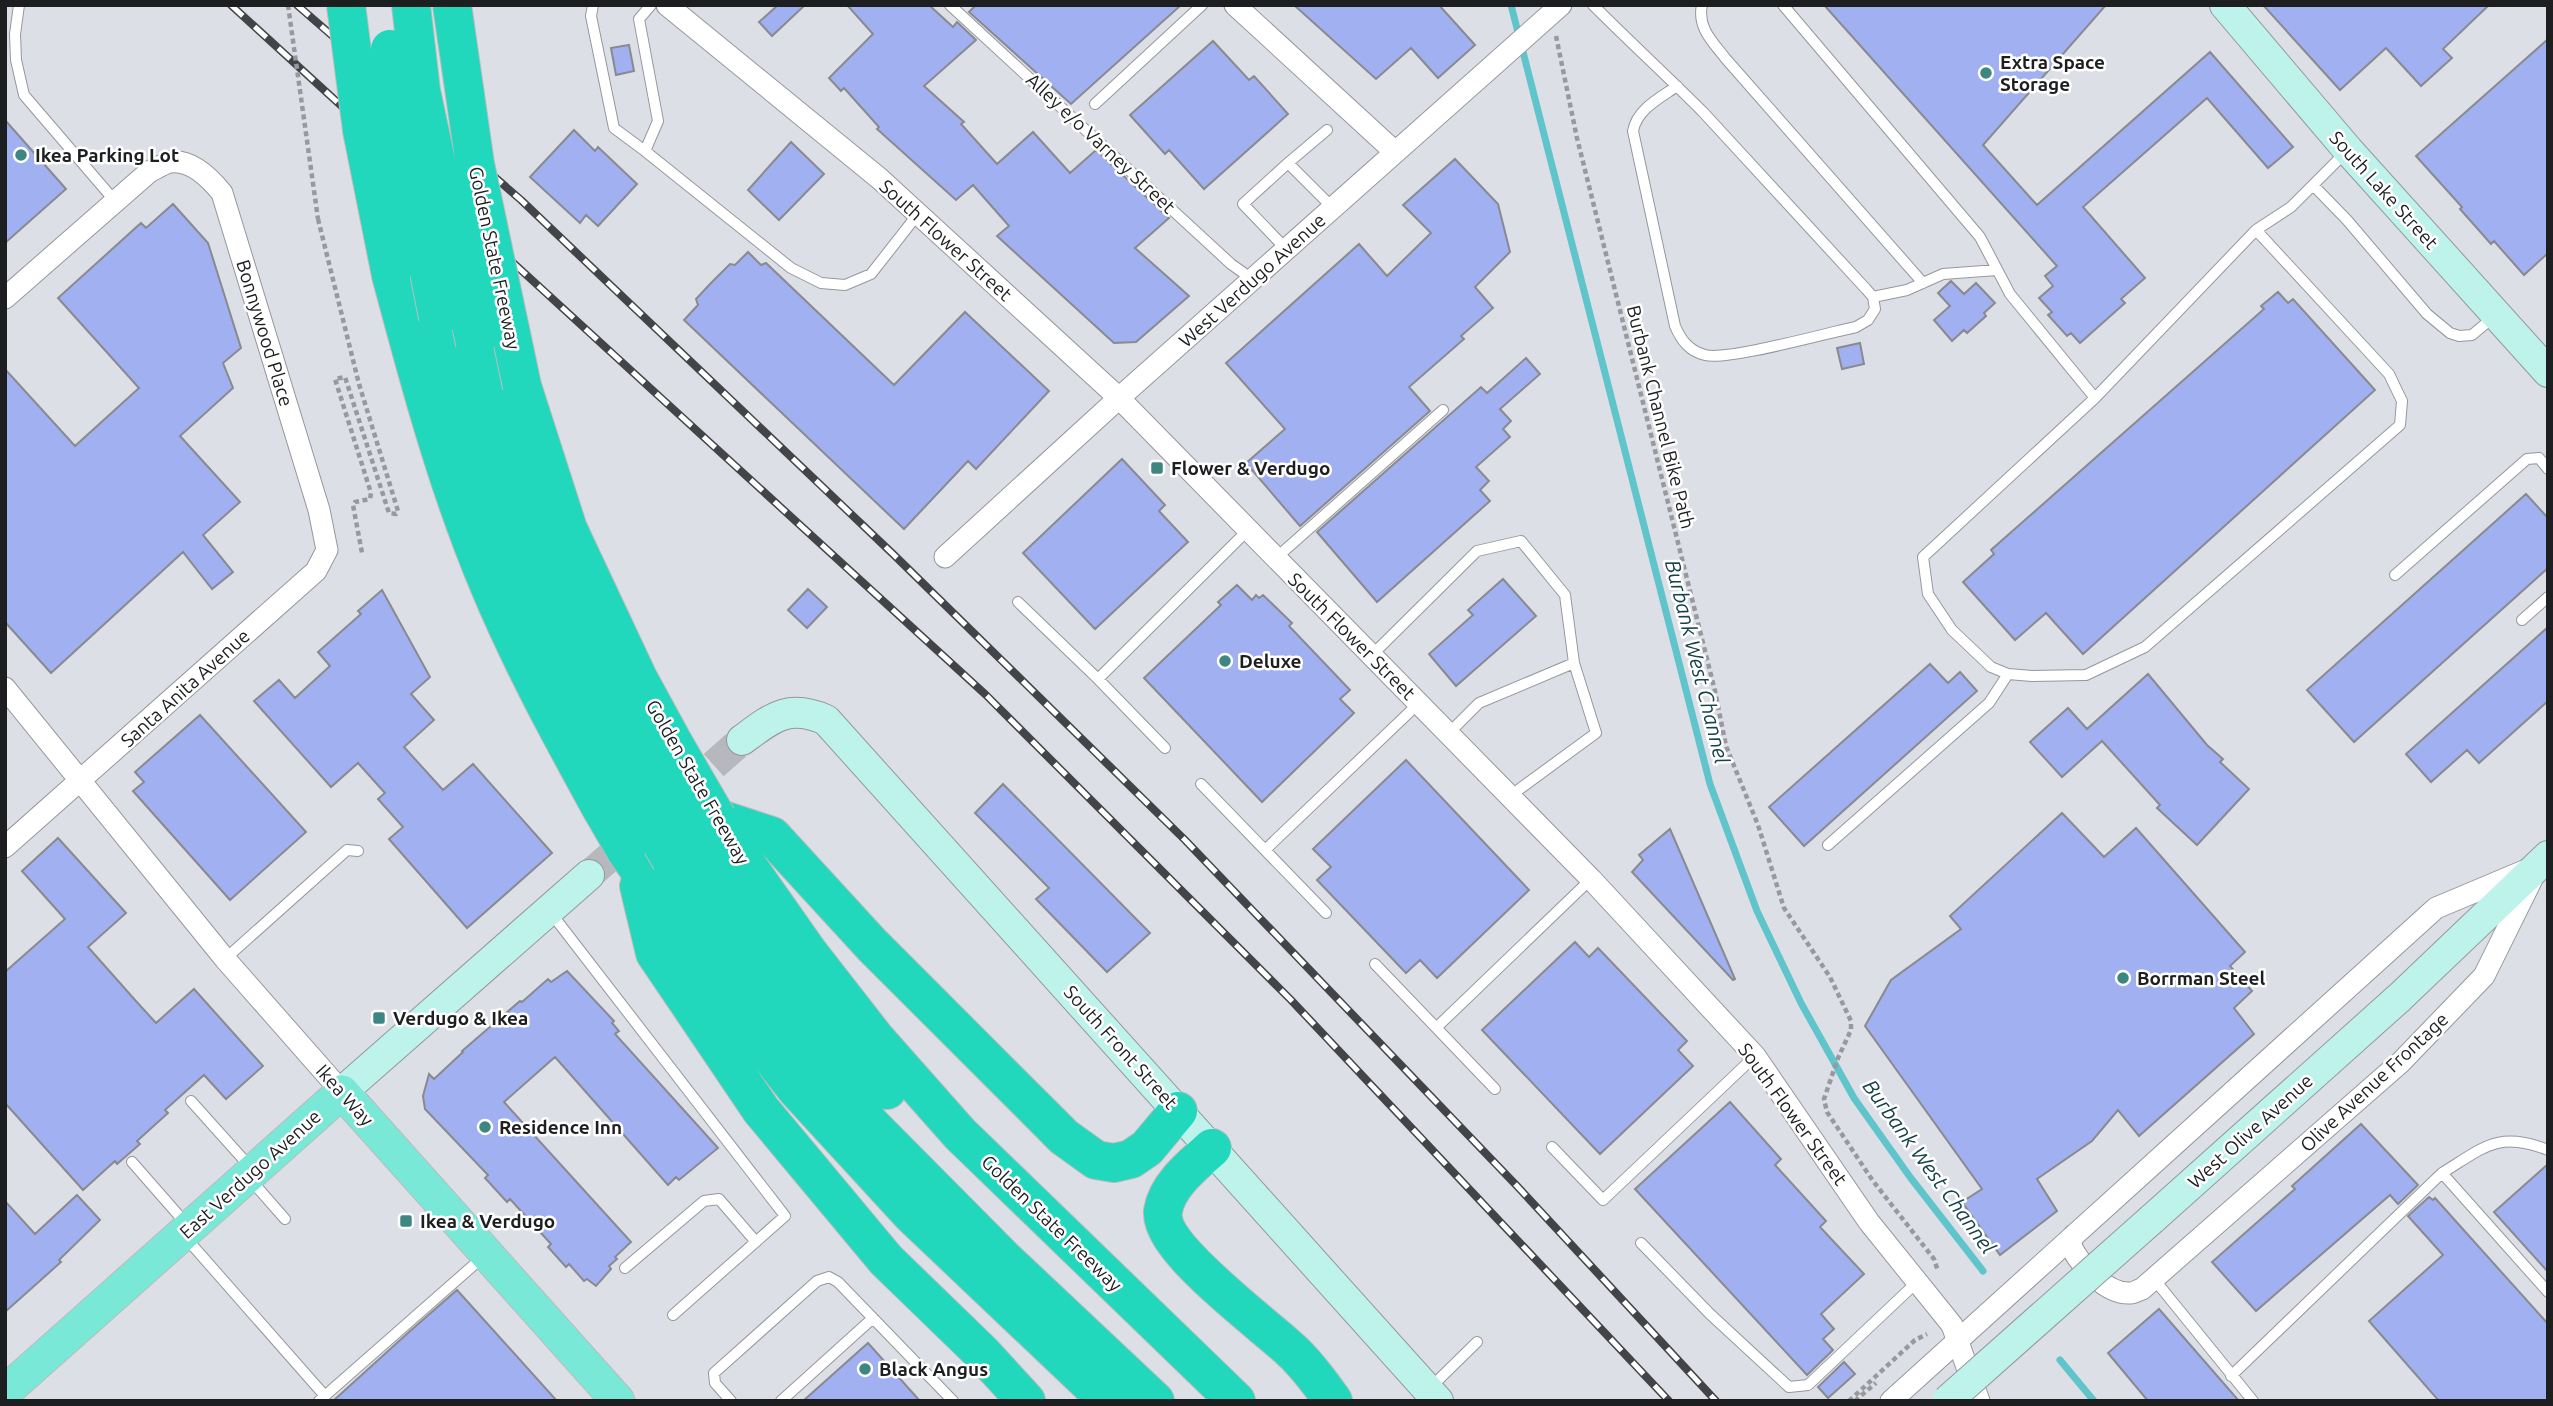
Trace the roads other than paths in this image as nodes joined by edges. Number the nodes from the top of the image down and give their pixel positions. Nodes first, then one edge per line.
1 (19, 5) edge
2 (346, 5) edge
3 (385, 5) edge
4 (411, 5) edge
5 (452, 5) edge
6 (593, 5) edge
7 (651, 5) edge
8 (667, 5) edge
9 (950, 5) edge
10 (1202, 5) edge
11 (1235, 5) edge
12 (1592, 5) edge
13 (1702, 5) edge
14 (1783, 5) edge
15 (2224, 5) edge
16 (1558, 7) edge
17 (1677, 86) junction
18 (1095, 104) dead end
19 (1327, 130) dead end
20 (2348, 150) junction
21 (645, 151) junction
22 (1395, 152) junction
23 (1288, 163) junction
24 (2313, 185) junction
25 (114, 200) junction
26 (1333, 208) junction
27 (918, 214) junction
28 (2256, 230) junction
29 (1286, 250) junction
30 (1997, 270) junction
31 (1252, 279) junction
32 (1923, 283) junction
33 (1873, 297) junction
34 (5, 298) edge
35 (2497, 314) junction
36 (2548, 372) edge
37 (1119, 398) junction
38 (2095, 398) junction
39 (1443, 410) dead end
40 (2548, 469) edge
41 (320, 510) joint
42 (1248, 530) junction
43 (945, 557) dead end
44 (1276, 558) junction
45 (2395, 575) dead end
46 (2548, 597) edge
47 (1018, 602) dead end
48 (2522, 620) dead end
49 (1372, 655) junction
50 (1574, 663) junction
51 (2008, 674) junction
52 (1098, 679) junction
53 (5, 688) edge
54 (1419, 703) junction
55 (1449, 733) junction
56 (742, 740) tunnel mouth
57 (1165, 748) dead end
58 (638, 776) junction
59 (81, 781) junction
60 (1201, 784) dead end
61 (1510, 796) junction
62 (8, 839) edge
63 (1828, 845) dead end
64 (1265, 850) junction
65 (358, 851) dead end
66 (668, 858) junction
67 (2543, 860) edge
68 (589, 875) tunnel mouth
69 (1591, 878) junction
70 (549, 911) junction
71 (1326, 913) dead end
72 (225, 959) junction
73 (1375, 964) dead end
74 (1437, 1027) junction
75 (1755, 1056) junction
76 (1495, 1089) dead end
77 (342, 1092) junction
78 (191, 1101) dead end
79 (1178, 1111) junction
80 (1552, 1147) dead end
81 (1212, 1148) junction
82 (2548, 1150) edge
83 (132, 1163) dead end
84 (2442, 1173) junction
85 (251, 1174) junction
86 (285, 1219) dead end
87 (186, 1231) junction
88 (2074, 1235) junction
89 (756, 1241) junction
90 (1641, 1243) dead end
91 (486, 1254) junction
92 (625, 1268) dead end
93 (2154, 1279) junction
94 (1916, 1283) junction
95 (2110, 1288) junction
96 (2548, 1292) edge
97 (673, 1315) dead end
98 (873, 1318) junction
99 (1957, 1340) junction
100 (1477, 1342) dead end
101 (2231, 1376) junction
102 (5, 1392) edge
103 (1433, 1395) edge
104 (322, 1398) edge
105 (1967, 1398) edge
106 (1026, 1400) edge
107 (618, 1401) edge
108 (731, 1401) edge
109 (781, 1401) edge
110 (954, 1401) edge
111 (1108, 1401) edge
112 (1155, 1401) edge
113 (1236, 1401) edge
114 (1333, 1401) edge
115 (1891, 1401) edge
116 (2253, 1401) edge

1 - 25 lane
2 - 58 highway, Golden State Freeway, bridge
3 - 58 highway, bridge
4 - 58 highway, bridge
5 - 58 highway, Golden State Freeway, bridge
6 - 21 lane
7 - 21 lane
8 - 27 street, South Flower Street
9 - 31 lane, Alley e/o Varney Street
10 - 18 lane
11 - 22 street
12 - 17 lane
13 - 32 lane
14 - 30 lane
15 - 20 main road, South Lake Street
16 - 22 street, West Verdugo Avenue
17 - 33 lane
17 - 33 lane
19 - 23 lane
20 - 24 lane
20 - 35 main road, South Lake Street
21 - 27 lane
22 - 26 street, West Verdugo Avenue
23 - 26 lane
23 - 29 lane
24 - 28 lane
24 - 35 lane
25 - 34 street
25 - 41 street, Bonnywood Place
26 - 29 street, West Verdugo Avenue
27 - 37 street, South Flower Street
28 - 38 lane
28 - 51 lane
29 - 31 street, West Verdugo Avenue
30 - 32 lane
30 - 38 lane
31 - 37 street, West Verdugo Avenue
32 - 33 lane
35 - 36 main road, South Lake Street
37 - 42 street, South Flower Street
37 - 43 street, West Verdugo Avenue
38 - 51 lane
39 - 44 lane
40 - 45 lane
41 - 59 street, Santa Anita Avenue
42 - 44 street, South Flower Street
42 - 52 lane
44 - 49 street, South Flower Street
46 - 48 lane
47 - 52 lane
49 - 50 lane
49 - 54 street, South Flower Street
50 - 55 lane
50 - 61 lane
51 - 63 lane
52 - 57 lane
53 - 59 street, Ikea Way
54 - 55 street, South Flower Street
54 - 64 lane
55 - 61 street, South Flower Street
56 - 79 main road, South Front Street
58 - 66 highway, Golden State Freeway, bridge
58 - 66 highway, Golden State Freeway, bridge
59 - 62 street, Santa Anita Avenue
59 - 72 street, Ikea Way
60 - 64 lane
61 - 69 street, South Flower Street
64 - 71 lane
65 - 72 lane
66 - 79 highway
66 - 106 highway
66 - 111 highway, Golden State Freeway
66 - 112 highway
66 - 113 highway, Golden State Freeway
67 - 88 street
67 - 93 street, Olive Avenue Frontage
67 - 105 main road, West Olive Avenue, bridge
68 - 70 main road, East Verdugo Avenue
69 - 74 lane
69 - 75 street, South Flower Street
70 - 77 main road, East Verdugo Avenue
70 - 89 lane
72 - 77 street, Ikea Way
73 - 74 lane
74 - 76 lane
75 - 80 lane
75 - 94 street, South Flower Street
77 - 85 main road, East Verdugo Avenue
77 - 91 main road, Ikea Way
78 - 85 lane
79 - 81 main road, South Front Street
81 - 103 main road, South Front Street
81 - 114 highway
82 - 84 lane
83 - 87 lane
84 - 96 lane
84 - 101 lane
85 - 86 lane
85 - 87 main road, East Verdugo Avenue
87 - 102 main road, East Verdugo Avenue
87 - 104 lane
88 - 95 street
88 - 99 street
89 - 92 lane
89 - 97 lane
90 - 94 lane
91 - 104 lane
91 - 107 main road, Ikea Way
93 - 95 street, Olive Avenue Frontage
93 - 101 lane
94 - 99 street, South Flower Street
95 - 105 street
98 - 108 lane
98 - 109 lane
98 - 110 lane
99 - 105 street, South Flower Street
99 - 115 street
100 - 103 lane
101 - 116 lane

